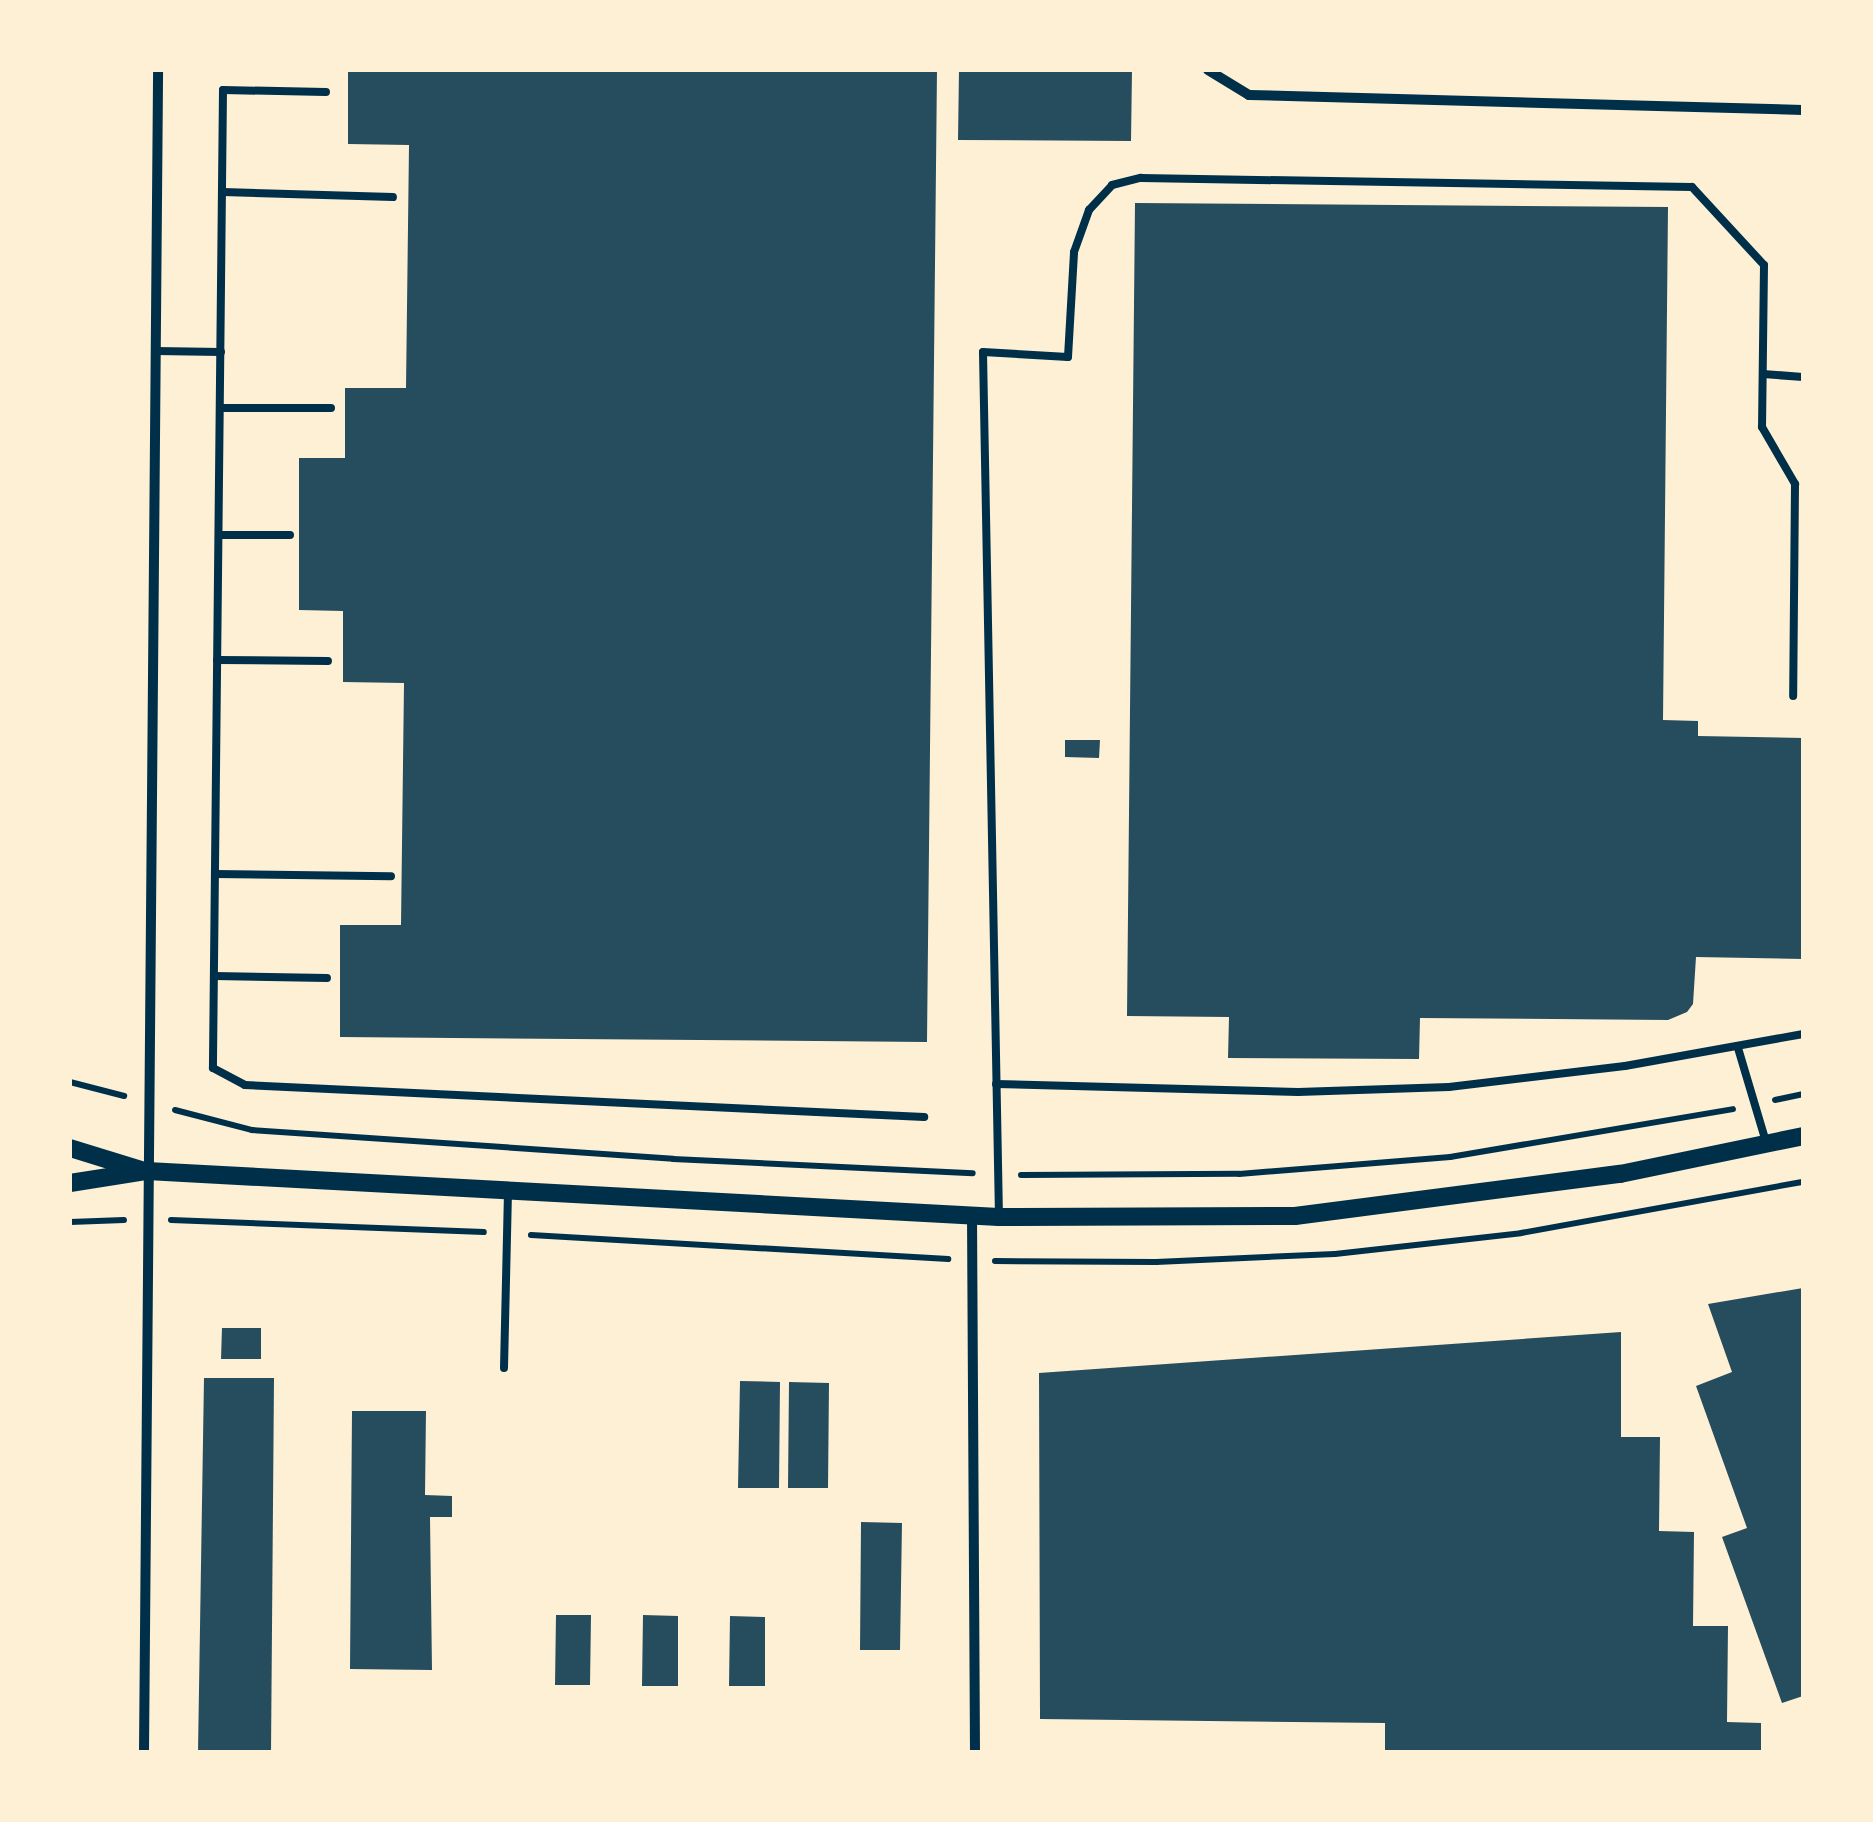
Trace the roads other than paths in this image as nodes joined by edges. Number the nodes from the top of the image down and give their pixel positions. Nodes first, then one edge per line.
1 (158, 70) edge
2 (1208, 70) edge
3 (326, 92) dead end
4 (1803, 110) edge
5 (223, 192) junction
6 (392, 197) dead end
7 (156, 350) junction
8 (221, 352) junction
9 (1763, 374) junction
10 (1803, 376) edge
11 (220, 408) junction
12 (331, 408) dead end
13 (219, 535) junction
14 (290, 535) dead end
15 (218, 660) junction
16 (328, 661) dead end
17 (1793, 696) dead end
18 (215, 874) junction
19 (391, 876) dead end
20 (214, 976) junction
21 (328, 978) dead end
22 (1803, 1034) edge
23 (1738, 1048) junction
24 (996, 1084) junction
25 (924, 1117) dead end
26 (1803, 1136) edge
27 (1766, 1144) junction
28 (70, 1148) edge
29 (147, 1171) junction
30 (70, 1183) edge
31 (508, 1191) junction
32 (972, 1215) junction
33 (999, 1216) junction
34 (504, 1368) dead end
35 (144, 1752) edge
36 (975, 1752) edge

1 - 7 street
2 - 4 street
3 - 5 lane
5 - 6 lane
5 - 8 lane
7 - 8 lane
7 - 29 street
8 - 11 lane
9 - 10 lane
9 - 17 lane
9 - 24 lane
11 - 12 lane
11 - 13 lane
13 - 14 lane
13 - 15 lane
15 - 16 lane
15 - 18 lane
18 - 19 lane
18 - 20 lane
20 - 21 lane
20 - 25 lane
22 - 23 lane
23 - 24 lane
23 - 27 lane
24 - 33 lane
26 - 27 street
27 - 33 street
28 - 29 street
29 - 30 street
29 - 31 street
29 - 35 street
31 - 32 street
31 - 34 lane
32 - 33 street
32 - 36 street

